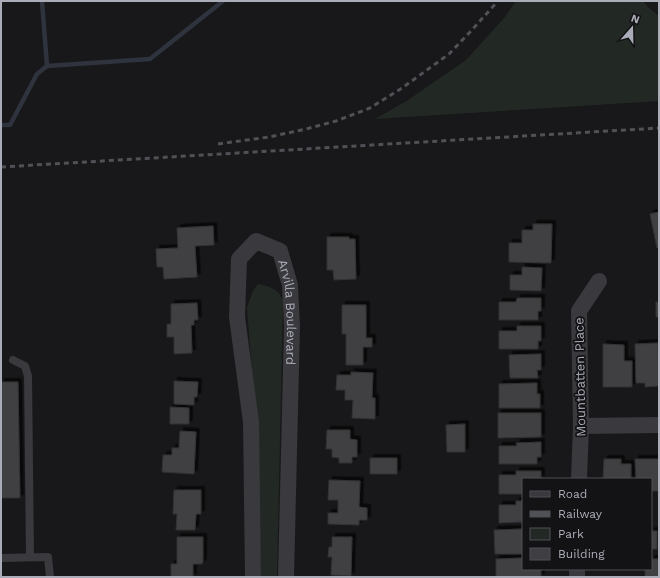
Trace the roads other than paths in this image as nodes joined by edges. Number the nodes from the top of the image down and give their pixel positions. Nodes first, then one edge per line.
1 (599, 281) dead end
2 (12, 360) dead end
3 (659, 425) edge
4 (581, 426) junction
5 (580, 478) edge
6 (30, 557) junction
7 (1, 558) edge
8 (50, 577) edge
9 (253, 577) edge
10 (286, 577) edge

1 - 4 street, Mountbatten Place
2 - 6 lane
3 - 4 street
4 - 5 street, Mountbatten Place
6 - 7 lane
6 - 8 lane
9 - 10 street, Arvilla Boulevard

